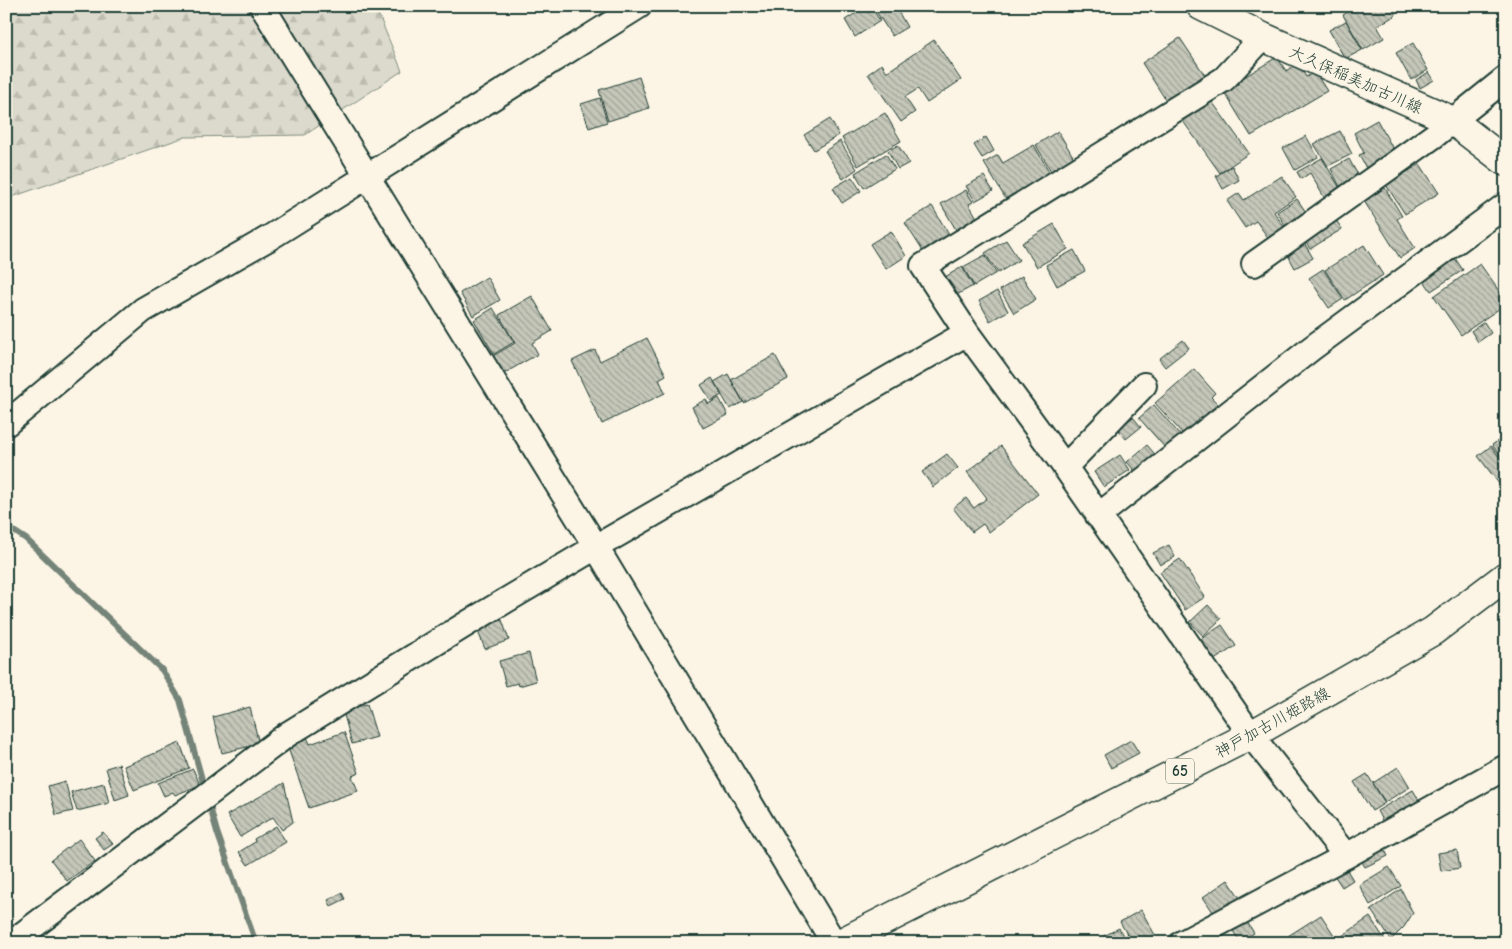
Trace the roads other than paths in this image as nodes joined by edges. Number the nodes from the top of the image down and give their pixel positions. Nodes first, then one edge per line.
1 (262, 6) edge
2 (639, 6) edge
3 (1200, 6) edge
4 (1262, 37) junction
5 (1506, 78) edge
6 (1453, 121) junction
7 (1506, 162) edge
8 (368, 176) junction
9 (1506, 206) edge
10 (1254, 264) dead end
11 (967, 334) junction
12 (1144, 385) dead end
13 (6, 424) edge
14 (1065, 467) junction
15 (1098, 516) junction
16 (596, 547) junction
17 (1506, 576) edge
18 (1251, 735) junction
19 (1506, 767) edge
20 (1346, 856) junction
21 (11, 943) edge
22 (834, 943) edge
23 (840, 943) edge
24 (1182, 943) edge

1 - 8 street
2 - 8 street
3 - 4 main road, 大久保稲美加古川線
4 - 6 main road, 大久保稲美加古川線
4 - 11 street
5 - 6 street
6 - 7 main road, 大久保稲美加古川線
6 - 10 street
8 - 13 street
8 - 16 street
9 - 15 street
11 - 14 street
11 - 16 street
12 - 14 street
14 - 15 street
15 - 18 street
16 - 21 street
16 - 22 street
17 - 18 main road, 神戸加古川姫路線 / 65
18 - 20 street
18 - 23 main road, 神戸加古川姫路線 / 65
19 - 20 street
20 - 24 street

